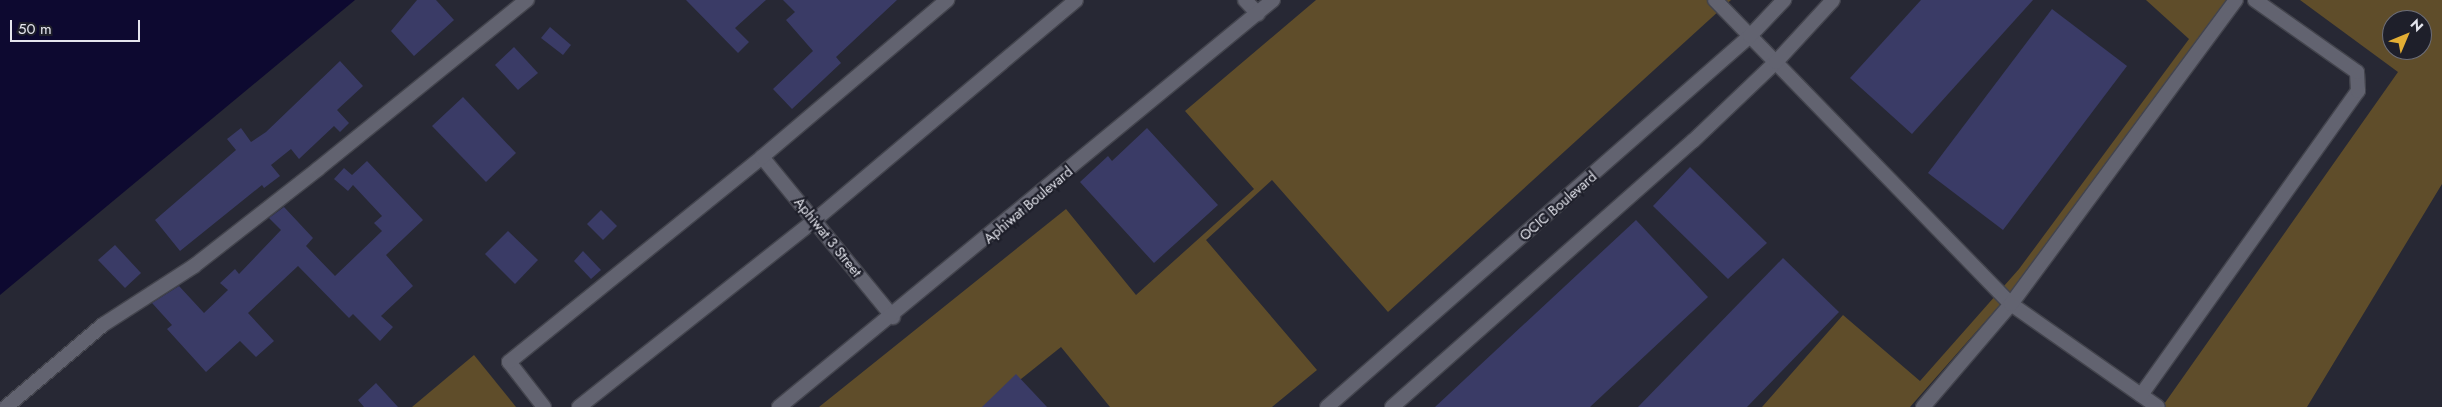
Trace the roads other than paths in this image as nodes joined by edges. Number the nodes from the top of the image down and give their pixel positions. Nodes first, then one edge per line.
1 (527, 0) edge
2 (947, 0) edge
3 (1076, 0) edge
4 (1246, 0) edge
5 (1273, 0) edge
6 (1715, 0) edge
7 (1784, 0) edge
8 (1834, 0) edge
9 (2236, 0) edge
10 (2255, 0) edge
11 (1258, 14) junction
12 (1750, 36) junction
13 (1776, 62) junction
14 (762, 156) junction
15 (815, 220) junction
16 (2011, 304) junction
17 (893, 317) junction
18 (2140, 395) junction
19 (6, 407) edge
20 (544, 407) edge
21 (579, 407) edge
22 (780, 407) edge
23 (1327, 407) edge
24 (1392, 407) edge
25 (1923, 407) edge
26 (2158, 407) edge

1 - 19 street
2 - 14 street
3 - 15 street
4 - 11 street
5 - 11 street, Aphiwat Boulevard
6 - 12 street
7 - 12 street, OCIC Boulevard
8 - 13 street
9 - 16 street
10 - 18 street
11 - 17 street, Aphiwat Boulevard
12 - 13 street
12 - 23 street, OCIC Boulevard
13 - 16 street
13 - 24 street
14 - 15 street, Aphiwat 3 Street
14 - 20 street
15 - 17 street, Aphiwat 3 Street
15 - 21 street
16 - 18 street
16 - 25 street
17 - 22 street, Aphiwat Boulevard
18 - 26 street

